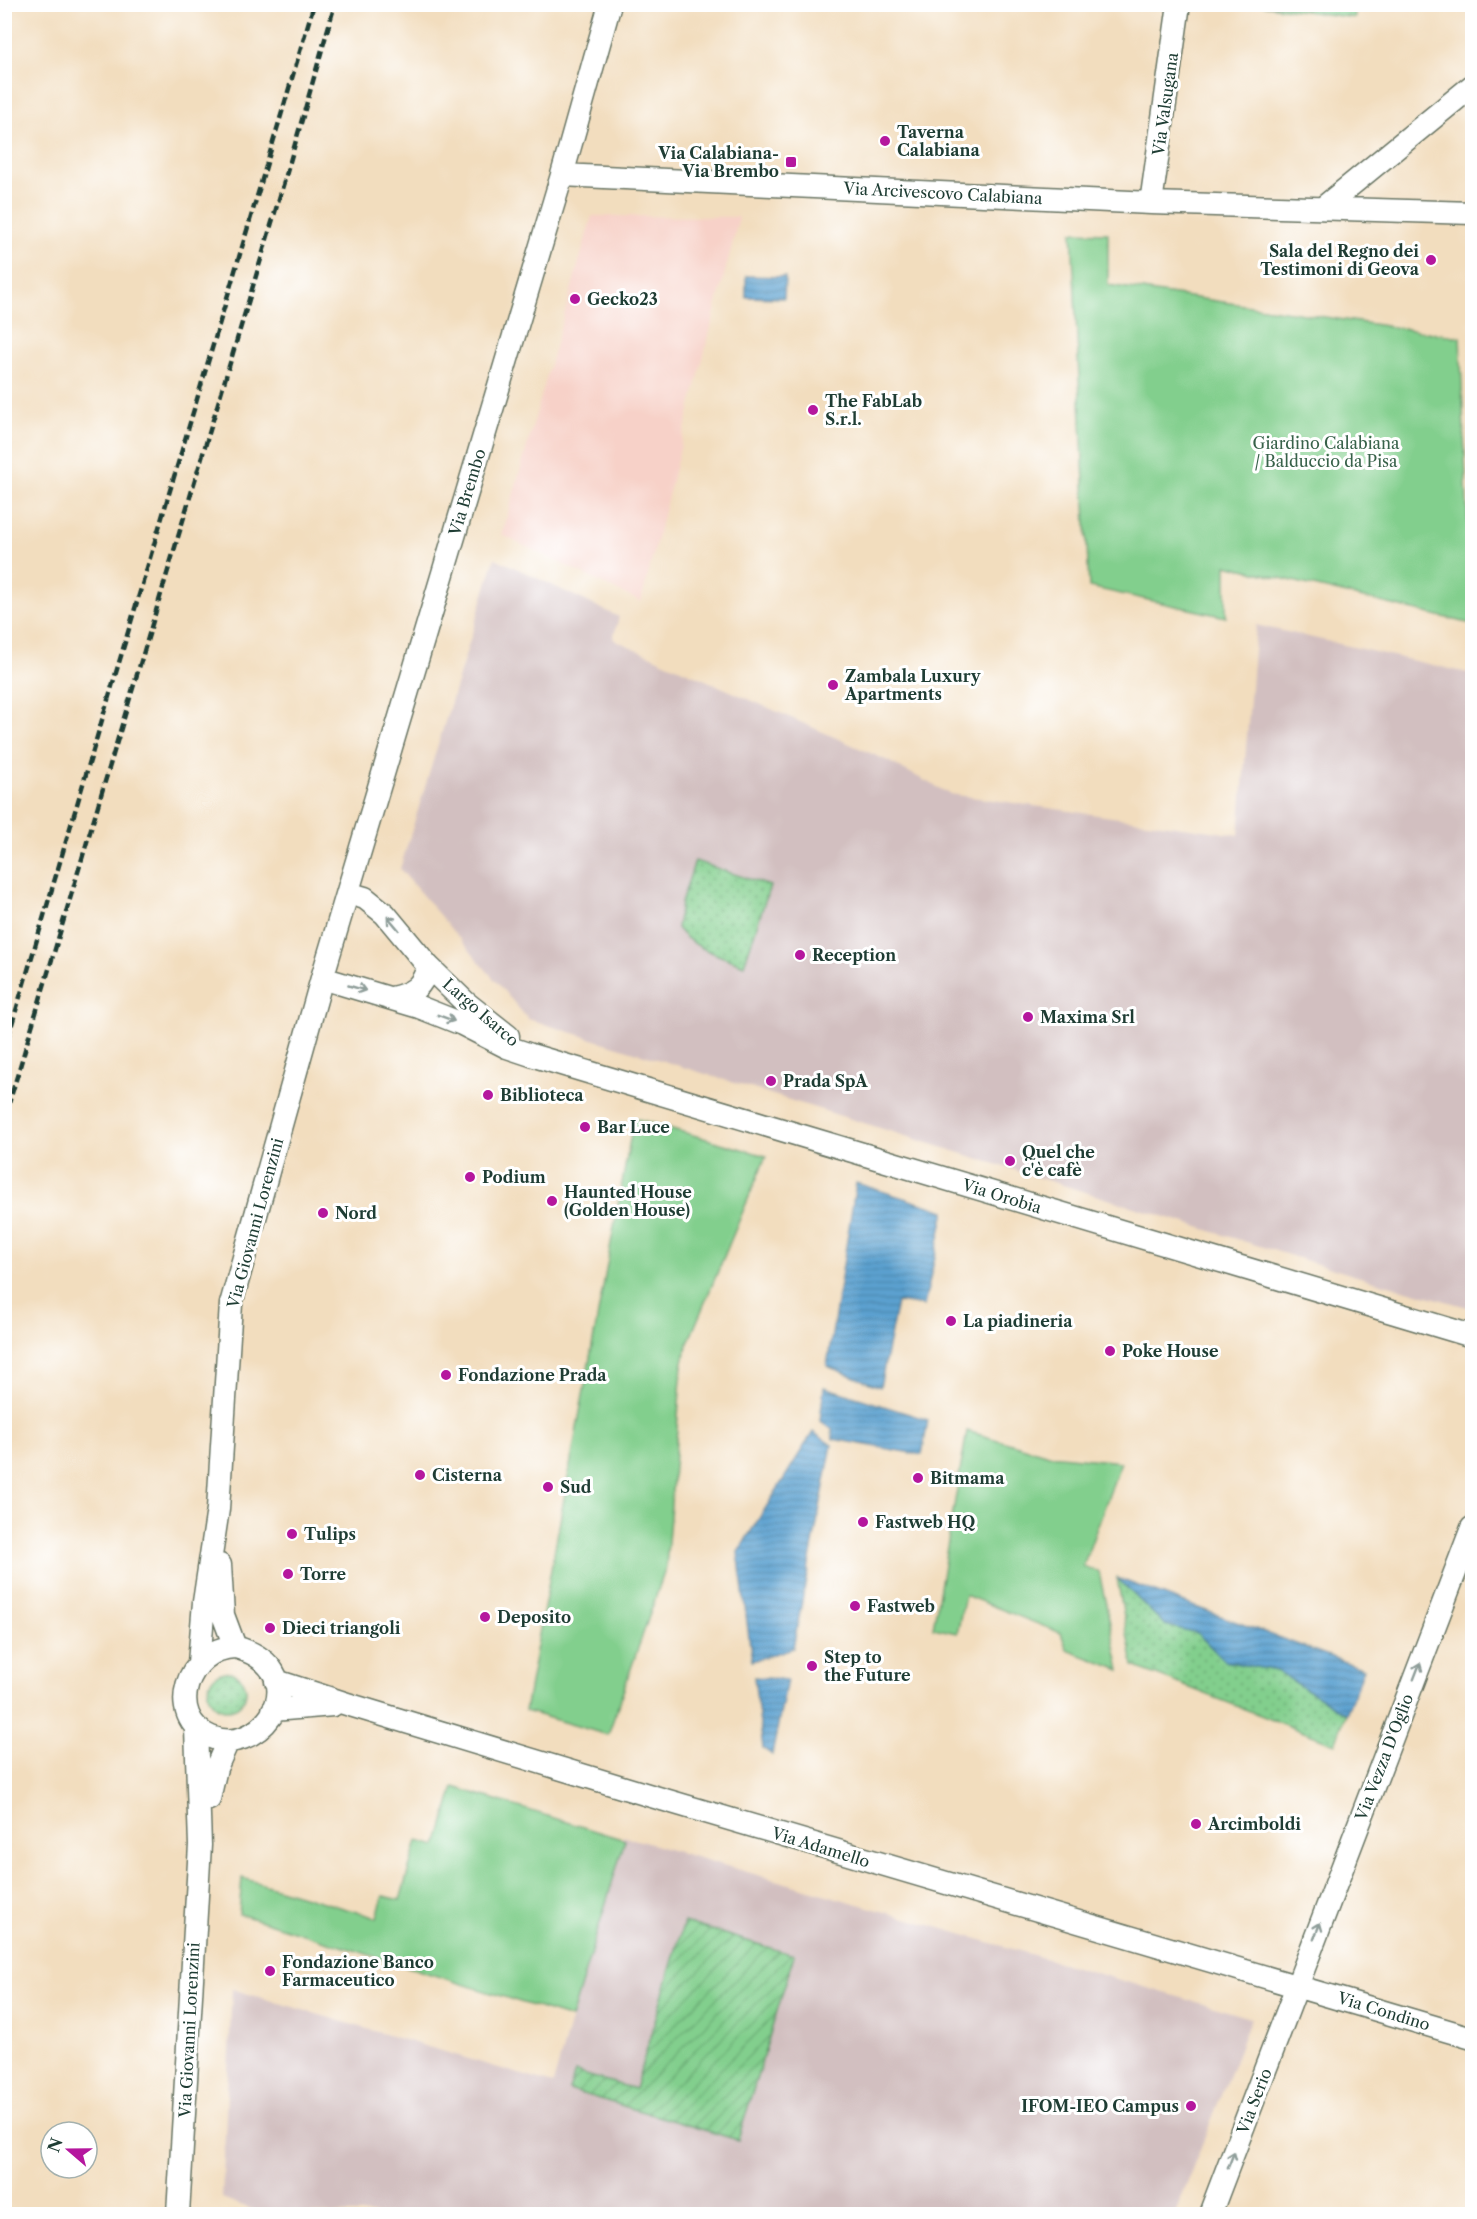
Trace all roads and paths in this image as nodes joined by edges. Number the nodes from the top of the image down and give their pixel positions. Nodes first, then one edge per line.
1 (610, 4) edge
2 (1179, 4) edge
3 (1473, 86) edge
4 (562, 175) junction
5 (1151, 203) junction
6 (1324, 207) junction
7 (1473, 213) edge
8 (348, 893) junction
9 (428, 966) junction
10 (322, 978) junction
11 (391, 998) junction
12 (531, 1055) junction
13 (1473, 1336) edge
14 (218, 1509) junction
15 (1473, 1528) edge
16 (235, 1647) junction
17 (198, 1663) junction
18 (276, 1681) junction
19 (347, 1704) junction
20 (273, 1710) junction
21 (196, 1728) junction
22 (228, 1741) junction
23 (200, 1845) junction
24 (1296, 1986) junction
25 (1473, 2038) edge
26 (178, 2214) edge
27 (1210, 2214) edge

1 - 4 street, Via Brembo
2 - 5 street, Via Valsugana
3 - 6 street
4 - 5 street, Via Arcivescovo Calabiana
4 - 8 street, Via Brembo
5 - 6 street, Via Arcivescovo Calabiana
6 - 7 street, Via Arcivescovo Calabiana
9 -> 8 street, Largo Isarco
8 - 10 street, Via Brembo
9 - 11 street
9 - 12 street, Largo Isarco
10 -> 11 street, Largo Isarco
10 - 14 street, Via Giovanni Lorenzini
11 -> 12 street, Largo Isarco
12 - 13 street, Via Orobia
14 - 16 street, Via Giovanni Lorenzini
14 - 17 street, Via Giovanni Lorenzini
24 -> 15 street, Via Vezza D'Oglio
16 - 17 street
16 - 18 street
17 - 21 street, Via Giovanni Lorenzini
18 - 19 street
18 - 20 street
19 - 20 street
19 - 24 street, Via Adamello
20 - 22 street
21 - 22 street
21 - 23 street, Via Giovanni Lorenzini
22 - 23 street, Via Giovanni Lorenzini
23 - 26 street, Via Giovanni Lorenzini
24 - 25 street, Via Condino
27 -> 24 street, Via Serio

